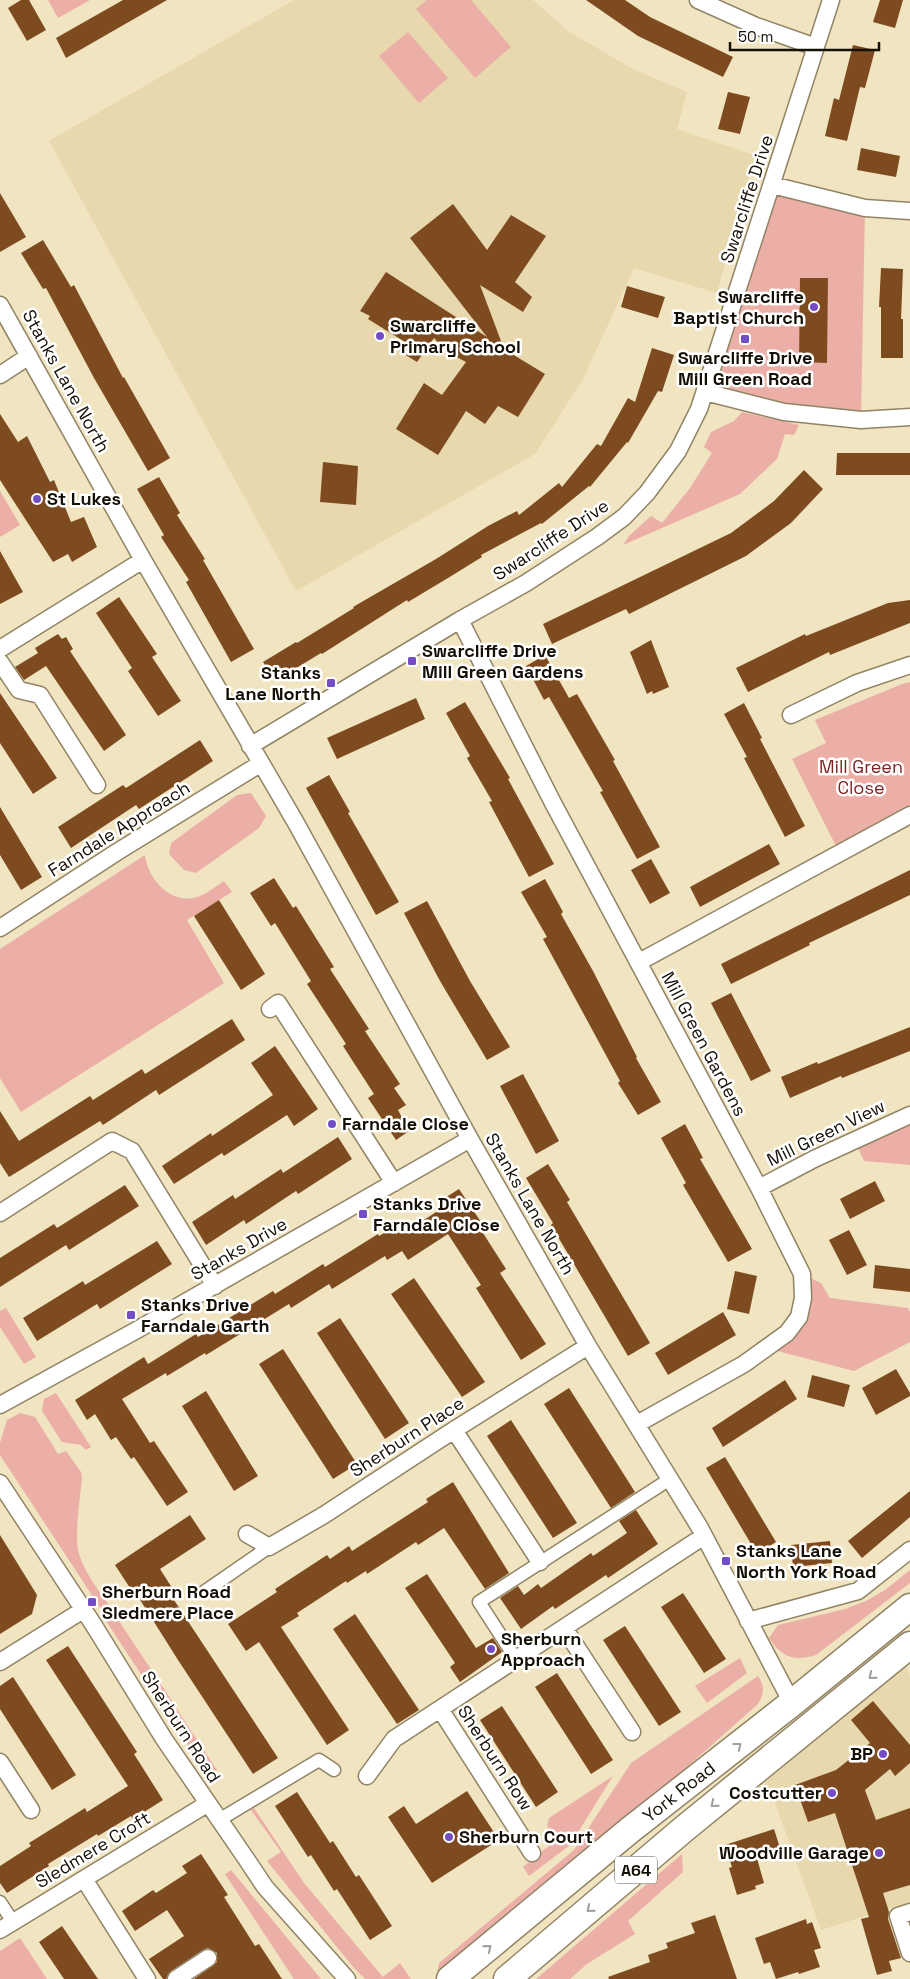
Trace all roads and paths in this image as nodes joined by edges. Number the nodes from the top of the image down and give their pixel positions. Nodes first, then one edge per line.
1 (698, 0) edge
2 (831, 0) edge
3 (816, 47) junction
4 (772, 185) junction
5 (910, 211) edge
6 (0, 305) edge
7 (29, 356) junction
8 (0, 376) edge
9 (705, 392) junction
10 (910, 417) edge
11 (143, 560) junction
12 (460, 620) junction
13 (0, 649) edge
14 (0, 662) edge
15 (910, 665) edge
16 (791, 715) dead end
17 (250, 746) junction
18 (260, 764) junction
19 (97, 785) dead end
20 (910, 815) edge
21 (2, 922) edge
22 (639, 962) junction
23 (270, 1009) dead end
24 (910, 1115) edge
25 (470, 1139) junction
26 (394, 1183) junction
27 (759, 1188) junction
28 (0, 1213) edge
29 (215, 1286) junction
30 (588, 1346) junction
31 (0, 1405) edge
32 (637, 1424) junction
33 (454, 1430) junction
34 (670, 1479) junction
35 (0, 1483) edge
36 (247, 1534) dead end
37 (704, 1536) junction
38 (270, 1547) junction
39 (910, 1550) edge
40 (540, 1562) junction
41 (204, 1592) dead end
42 (910, 1607) edge
43 (83, 1610) junction
44 (748, 1621) junction
45 (564, 1628) junction
46 (910, 1645) edge
47 (516, 1659) junction
48 (0, 1662) edge
49 (792, 1703) junction
50 (440, 1710) junction
51 (632, 1732) dead end
52 (0, 1762) edge
53 (334, 1770) dead end
54 (367, 1776) dead end
55 (207, 1804) junction
56 (31, 1810) dead end
57 (219, 1820) junction
58 (532, 1853) dead end
59 (84, 1879) junction
60 (0, 1902) edge
61 (910, 1912) edge
62 (6, 1926) edge
63 (910, 1953) edge
64 (208, 1958) dead end
65 (147, 1979) edge
66 (176, 1979) edge
67 (347, 1979) edge
68 (450, 1979) edge
69 (507, 1979) edge

1 - 3 street
2 - 3 street, Swarcliffe Drive
3 - 4 street, Swarcliffe Drive
4 - 5 street
4 - 9 street, Swarcliffe Drive
6 - 7 street, Stanks Lane North
7 - 8 street
7 - 11 street, Stanks Lane North
9 - 10 street
9 - 12 street, Swarcliffe Drive
11 - 13 street
11 - 17 street, Stanks Lane North
12 - 17 street, Swarcliffe Drive
12 - 22 street, Mill Green Gardens
14 - 19 street
15 - 16 street
17 - 18 street, Stanks Lane North
18 - 21 street, Farndale Approach
18 - 25 street, Stanks Lane North
20 - 22 street
22 - 27 street, Mill Green Gardens
23 - 26 street
24 - 27 street, Mill Green View
25 - 26 street, Stanks Drive
25 - 30 street, Stanks Lane North
26 - 29 street, Stanks Drive
27 - 32 street, Mill Green Gardens
28 - 29 street
29 - 31 street, Stanks Drive
30 - 32 street, Stanks Lane North
30 - 33 street, Sherburn Place
32 - 34 street, Stanks Lane North
33 - 38 street, Sherburn Place
33 - 40 street
34 - 37 street, Stanks Lane North
34 - 40 street
35 - 43 street, Sherburn Road
36 - 38 street
37 - 44 street, Stanks Lane North
37 - 45 street
38 - 41 street
39 - 44 street
40 - 47 street
42 - 49 highway, York Road / A64
43 - 48 street
43 - 55 street, Sherburn Road
44 - 49 street, Stanks Lane North
45 - 47 street
45 - 51 street
46 -> 69 highway, York Road / A64
47 - 50 street
68 -> 49 highway, York Road / A64
50 - 54 street
50 - 58 street, Sherburn Row
52 - 56 street
53 - 57 street
55 - 57 street, Sherburn Road
55 - 59 street, Sledmere Croft
57 - 67 street, Sherburn Road
59 - 62 street, Sledmere Croft
59 - 65 street
60 - 62 street
61 - 63 street
64 - 66 street

